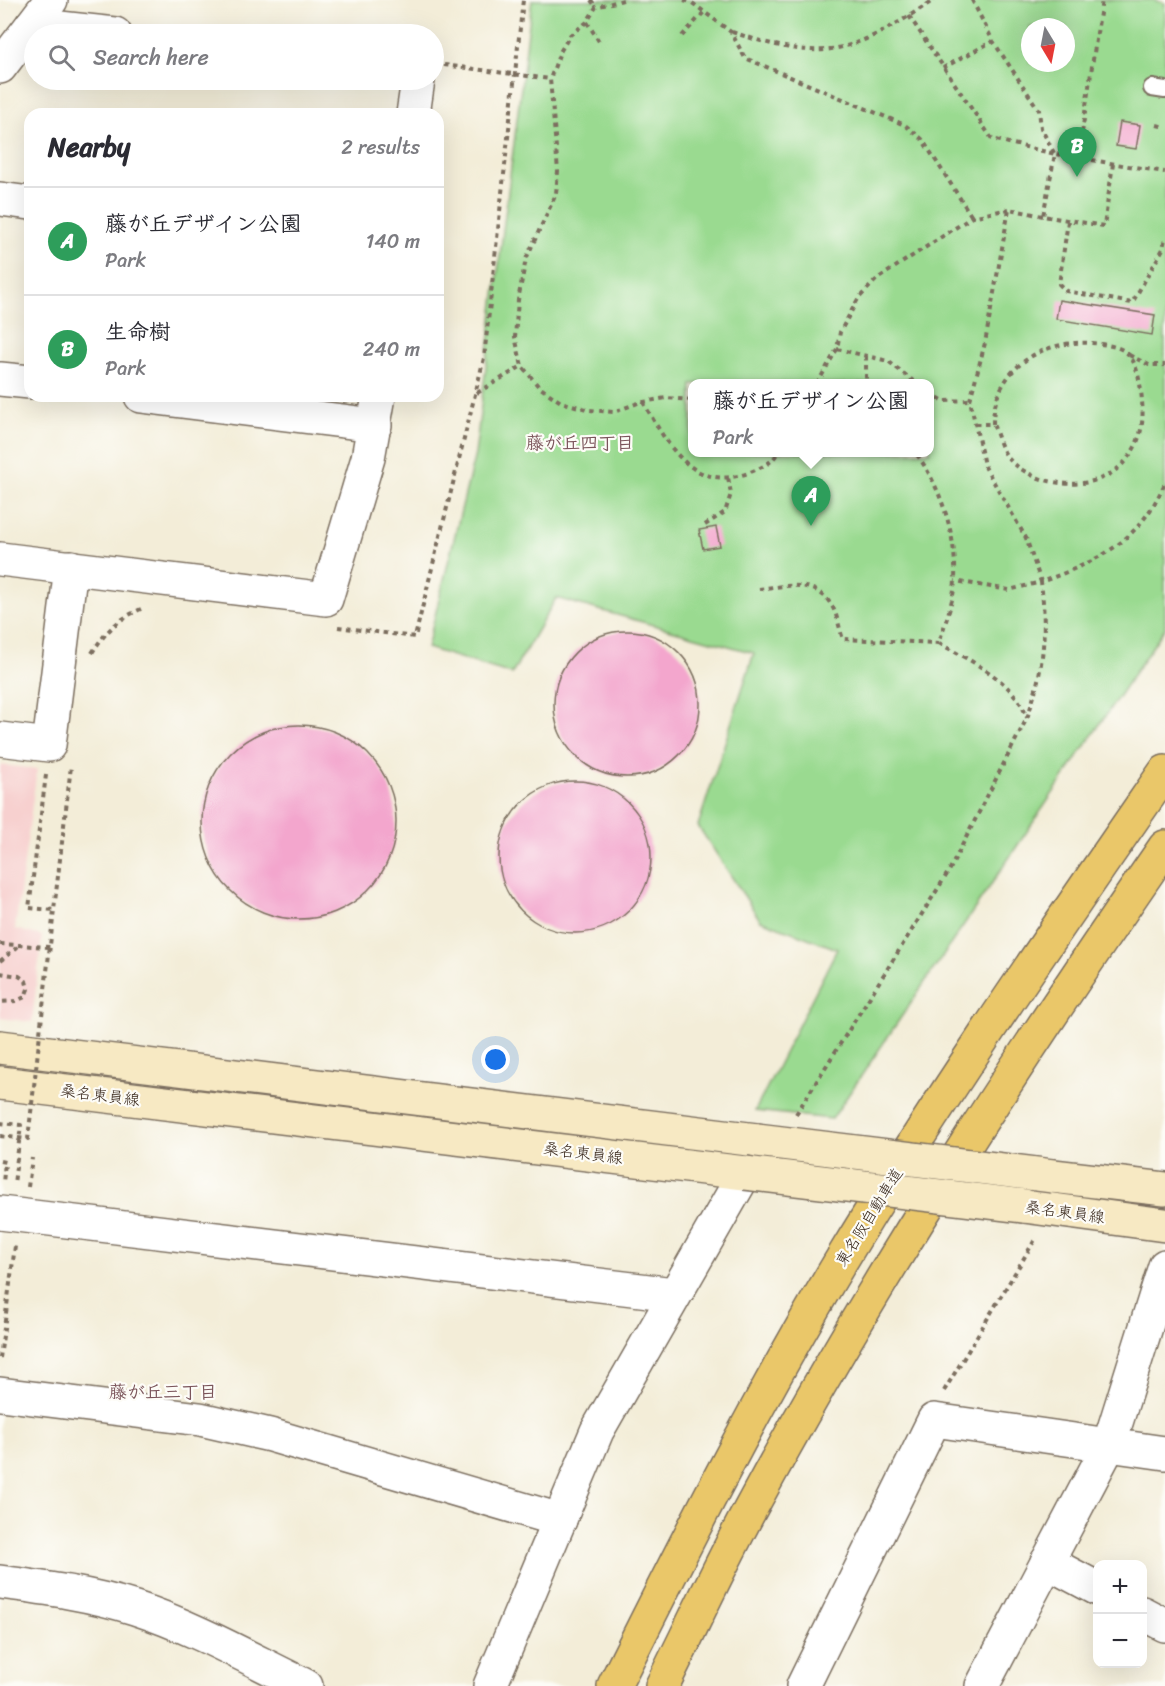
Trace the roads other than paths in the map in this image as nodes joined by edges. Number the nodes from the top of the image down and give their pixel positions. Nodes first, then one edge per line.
1 (42, 13) edge
2 (80, 24) edge
3 (24, 36) edge
4 (0, 67) edge
5 (417, 90) edge
6 (414, 108) edge
7 (0, 199) edge
8 (24, 202) edge
9 (0, 379) edge
10 (24, 381) edge
11 (242, 402) edge
12 (377, 410) edge
13 (0, 559) edge
14 (71, 567) junction
15 (0, 739) edge
16 (1165, 772) edge
17 (1165, 847) edge
18 (0, 1047) edge
19 (0, 1083) edge
20 (745, 1173) junction
21 (1165, 1189) edge
22 (0, 1213) edge
23 (1165, 1225) edge
24 (1165, 1266) edge
25 (674, 1294) junction
26 (0, 1394) edge
27 (1109, 1445) junction
28 (1165, 1453) edge
29 (560, 1520) junction
30 (1047, 1562) junction
31 (0, 1582) edge
32 (1093, 1586) edge
33 (1145, 1614) edge
34 (1165, 1625) edge
35 (306, 1686) edge
36 (490, 1686) edge
37 (614, 1686) edge
38 (662, 1686) edge
39 (803, 1686) edge
40 (982, 1686) edge

1 - 2 street
3 - 4 street
5 - 6 street
7 - 8 street
9 - 10 street
11 - 12 street
12 - 14 street
13 - 14 street
14 - 15 street
16 - 37 highway, 東名阪自動車道
17 - 38 highway
18 - 21 main road, 桑名東員線, bridge
19 - 20 main road, 桑名東員線
20 - 23 main road, 桑名東員線, bridge
20 - 25 street
22 - 25 street
24 - 27 street
25 - 29 street
26 - 29 street
27 - 28 street
27 - 30 street
27 - 39 street
29 - 36 street
30 - 32 street
30 - 40 street
31 - 35 street
33 - 34 street

